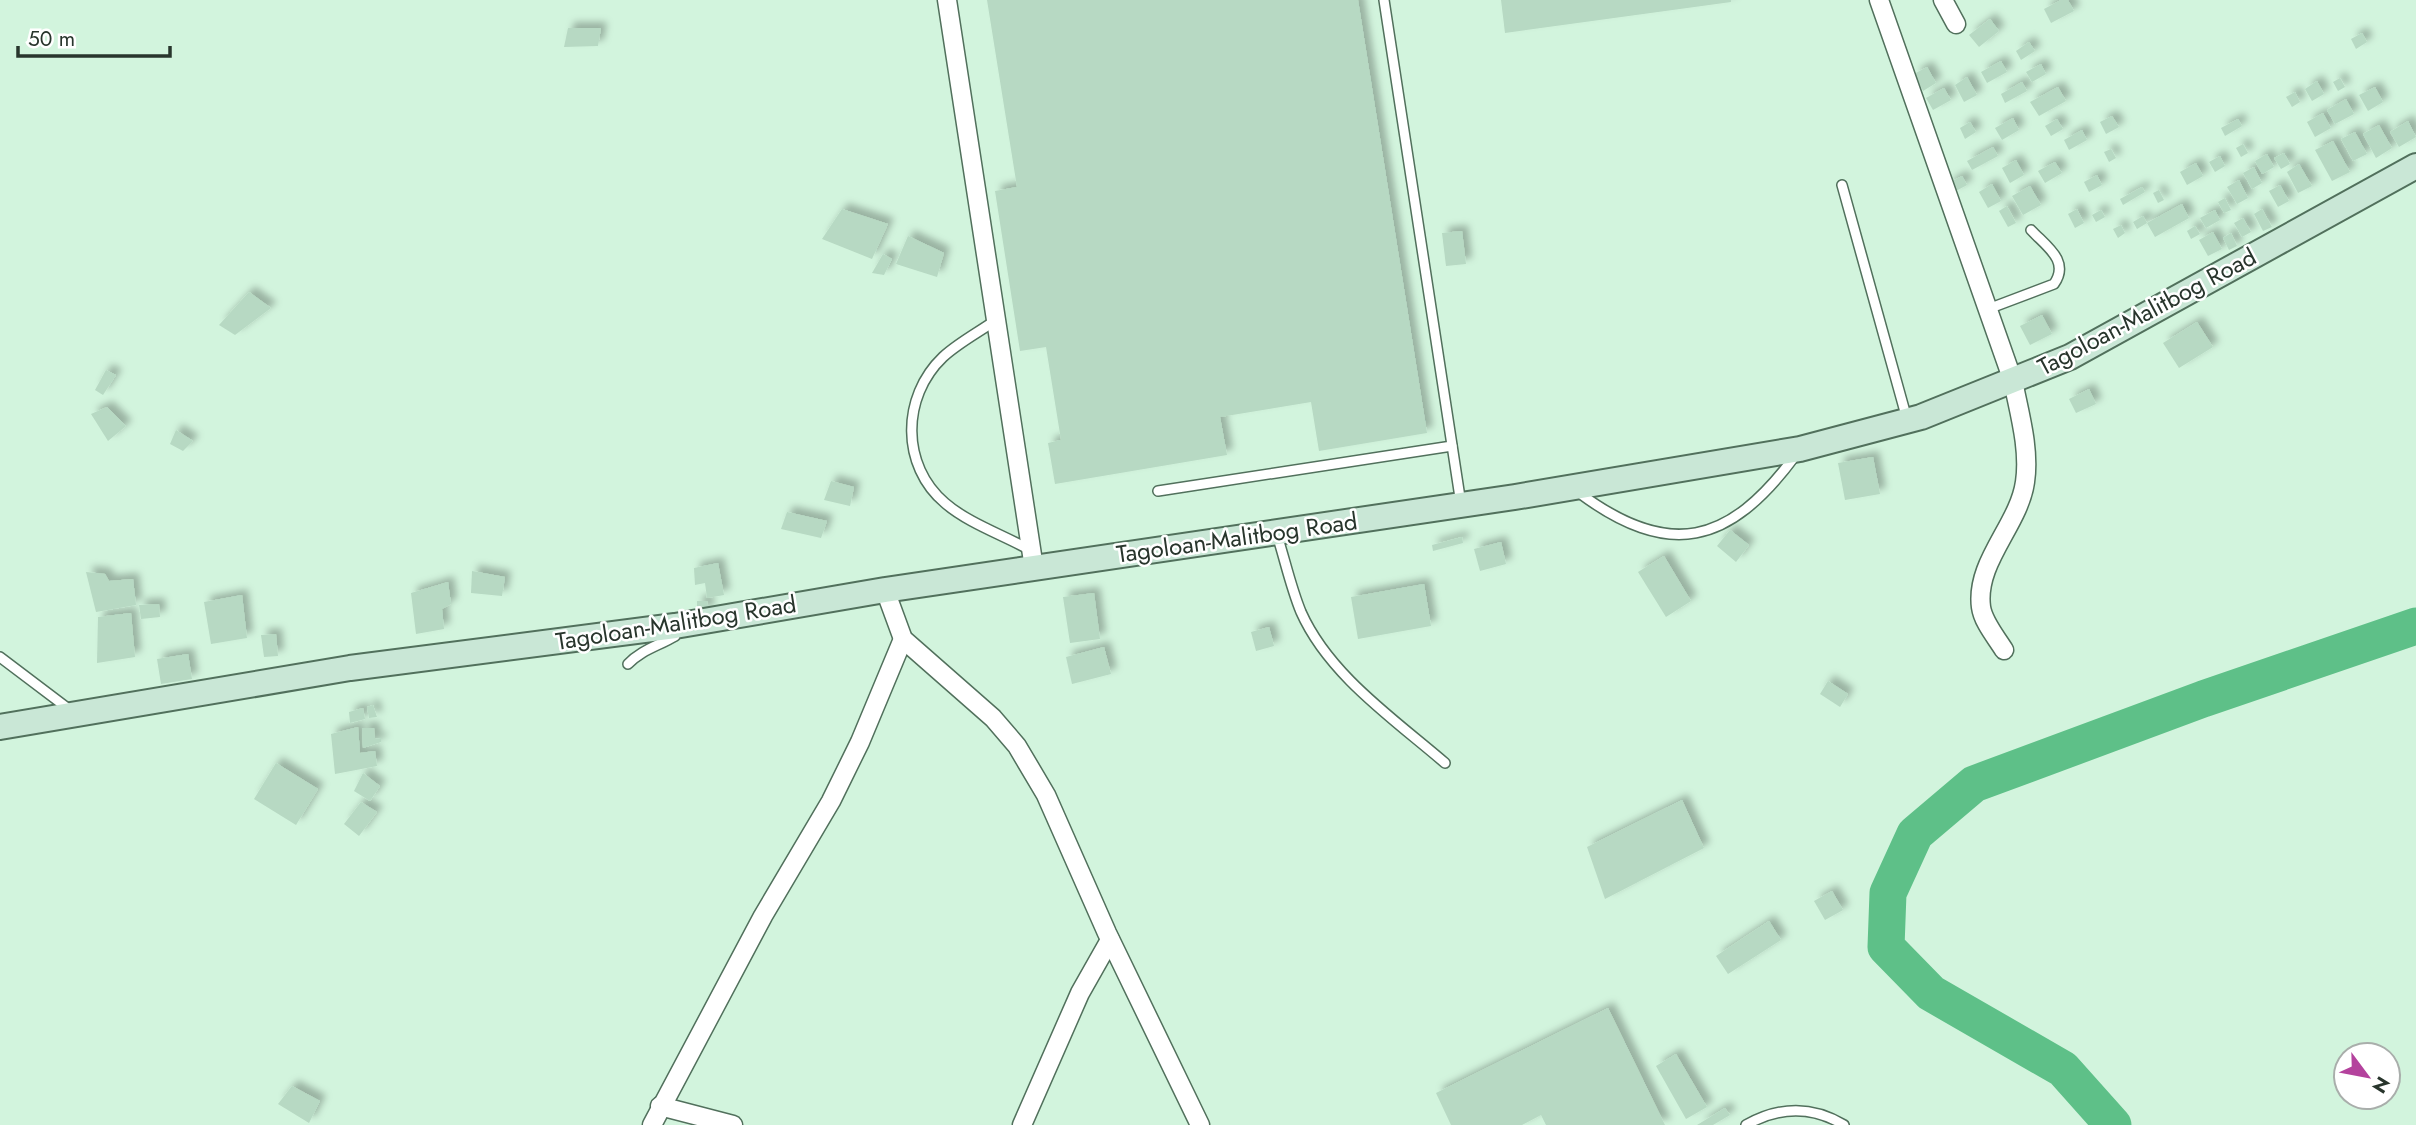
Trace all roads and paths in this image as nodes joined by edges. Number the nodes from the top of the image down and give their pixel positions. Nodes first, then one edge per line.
1 (947, 0) edge
2 (1384, 0) edge
3 (1879, 0) edge
4 (1943, 0) edge
5 (1956, 24) dead end
6 (2416, 166) edge
7 (1842, 185) dead end
8 (2031, 230) dead end
9 (1988, 309) junction
10 (996, 320) junction
11 (2013, 380) junction
12 (1908, 421) junction
13 (1452, 446) junction
14 (1800, 449) junction
15 (1572, 488) junction
16 (1158, 491) dead end
17 (1461, 505) junction
18 (1277, 533) junction
19 (1033, 559) junction
20 (885, 590) junction
21 (675, 626) junction
22 (903, 639) junction
23 (2004, 650) dead end
24 (0, 657) edge
25 (628, 664) dead end
26 (76, 715) junction
27 (0, 727) edge
28 (1445, 763) dead end
29 (1110, 940) junction
30 (660, 1106) junction
31 (652, 1125) edge
32 (733, 1125) edge
33 (1021, 1125) edge
34 (1200, 1125) edge
35 (1746, 1125) edge
36 (1844, 1125) edge

1 - 10 street
2 - 13 lane
3 - 9 street
4 - 5 street
6 - 11 main road, Tagoloan-Malitbog Road
7 - 12 lane
8 - 9 lane
9 - 11 street
10 - 19 street
10 - 19 lane
11 - 12 main road, Tagoloan-Malitbog Road
11 - 23 street
12 - 14 main road, Tagoloan-Malitbog Road
13 - 16 lane
13 - 17 lane
14 - 15 main road, Tagoloan-Malitbog Road
14 - 15 lane
15 - 17 main road, Tagoloan-Malitbog Road
17 - 18 main road, Tagoloan-Malitbog Road
18 - 19 main road, Tagoloan-Malitbog Road
18 - 28 lane
19 - 20 main road, Tagoloan-Malitbog Road
20 - 21 main road, Tagoloan-Malitbog Road
20 - 22 street
21 - 25 lane
21 - 26 main road, Tagoloan-Malitbog Road
22 - 29 street
22 - 30 street
24 - 26 lane
26 - 27 main road, Tagoloan-Malitbog Road
29 - 33 street
29 - 34 street
30 - 31 street
30 - 32 street
35 - 36 lane

